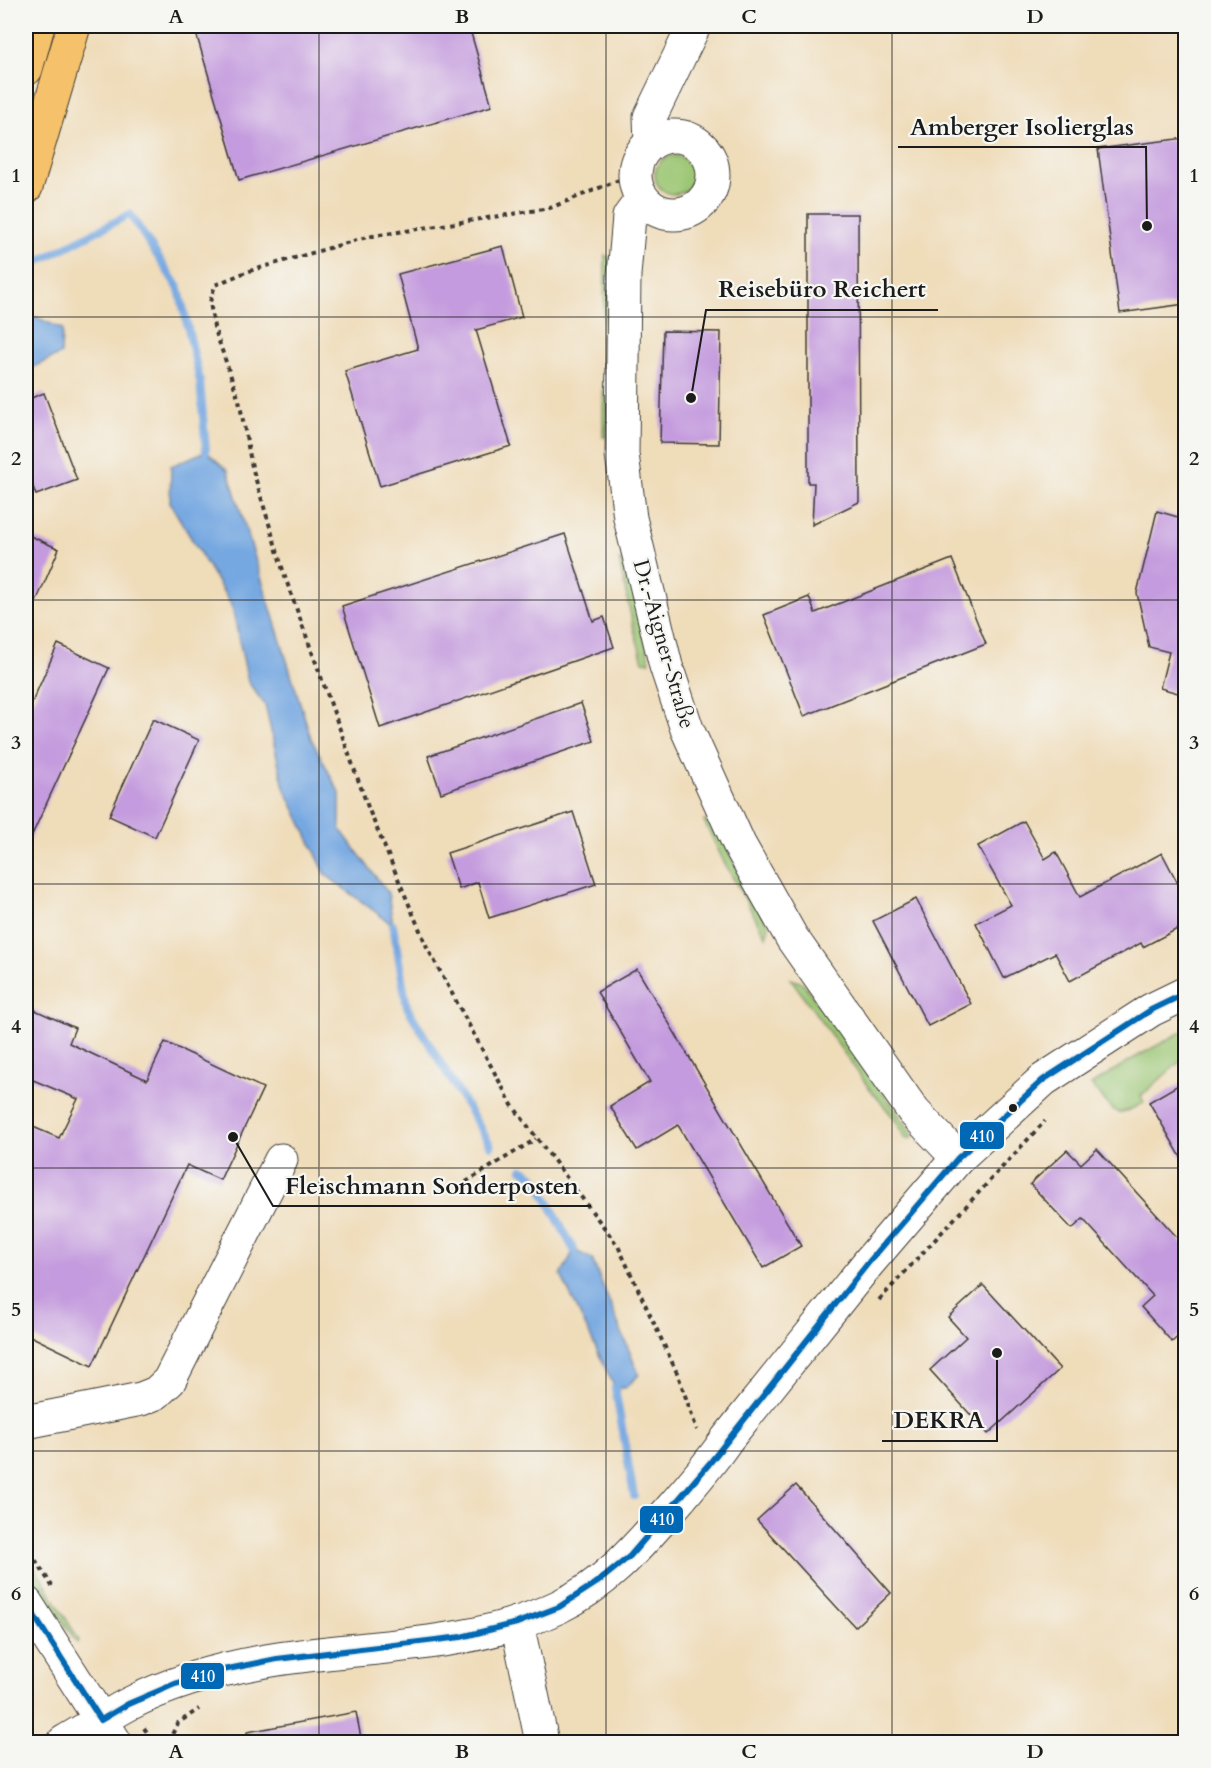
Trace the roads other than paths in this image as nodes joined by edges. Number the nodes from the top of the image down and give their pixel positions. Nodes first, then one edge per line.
1 (38, 26) edge
2 (74, 26) edge
3 (694, 26) edge
4 (26, 69) edge
5 (651, 143) junction
6 (26, 187) edge
7 (638, 187) junction
8 (1185, 993) edge
9 (958, 1158) junction
10 (280, 1160) dead end
11 (26, 1422) edge
12 (26, 1603) edge
13 (517, 1623) junction
14 (108, 1731) edge
15 (64, 1743) edge
16 (542, 1743) edge

1 - 4 main road
2 - 6 main road
3 - 5 street
5 - 7 street, Dr.-Aigner-Straße
5 - 7 street
7 - 9 street, Dr.-Aigner-Straße
8 - 9 street
9 - 13 street
10 - 11 street
12 - 14 street
13 - 14 street
13 - 16 street
14 - 15 street

